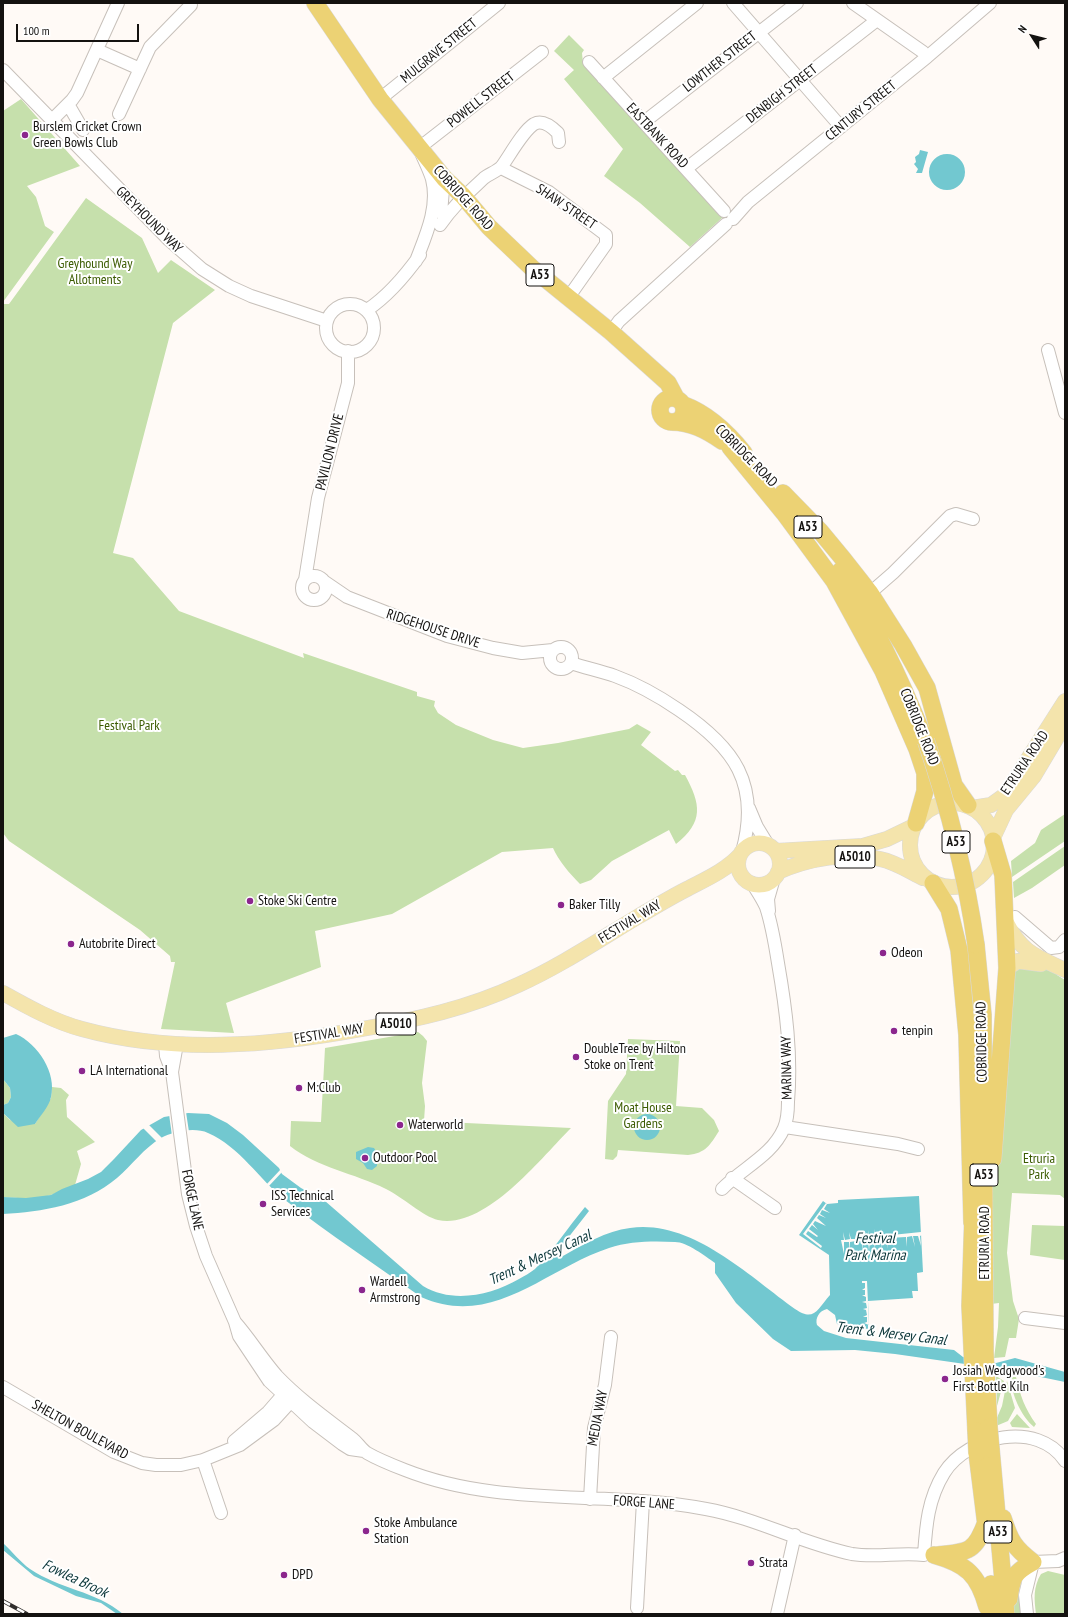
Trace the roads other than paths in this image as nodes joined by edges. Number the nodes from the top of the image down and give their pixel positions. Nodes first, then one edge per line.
1 (118, 3) edge
2 (315, 3) edge
3 (499, 3) edge
4 (697, 3) edge
5 (733, 3) edge
6 (797, 3) edge
7 (853, 3) edge
8 (990, 3) edge
9 (193, 6) edge
10 (877, 20) junction
11 (759, 32) junction
12 (97, 50) junction
13 (542, 52) dead end
14 (927, 57) junction
15 (589, 62) dead end
16 (140, 69) junction
17 (3, 70) edge
18 (603, 78) junction
19 (801, 79) junction
20 (380, 99) junction
21 (68, 104) junction
22 (119, 114) dead end
23 (52, 120) junction
24 (644, 122) junction
25 (841, 127) junction
26 (83, 130) dead end
27 (559, 142) dead end
28 (419, 148) junction
29 (501, 168) junction
30 (687, 168) junction
31 (444, 178) junction
32 (463, 196) junction
33 (728, 218) junction
34 (440, 225) junction
35 (416, 261) junction
36 (568, 298) junction
37 (367, 310) junction
38 (327, 321) junction
39 (611, 332) junction
40 (1048, 350) dead end
41 (348, 351) junction
42 (644, 362) junction
43 (680, 402) junction
44 (661, 405) junction
45 (1065, 413) edge
46 (671, 422) junction
47 (730, 447) junction
48 (746, 455) junction
49 (783, 493) junction
50 (973, 519) dead end
51 (311, 553) junction
52 (322, 579) junction
53 (306, 580) junction
54 (870, 593) junction
55 (323, 596) junction
56 (346, 597) junction
57 (553, 650) junction
58 (522, 653) junction
59 (551, 664) junction
60 (571, 664) junction
61 (1063, 713) edge
62 (748, 803) junction
63 (970, 807) junction
64 (915, 825) junction
65 (993, 839) junction
66 (772, 848) junction
67 (741, 854) junction
68 (776, 875) junction
69 (703, 882) junction
70 (750, 882) junction
71 (931, 882) junction
72 (1010, 919) junction
73 (770, 922) junction
74 (1065, 940) edge
75 (1007, 968) junction
76 (1063, 969) edge
77 (3, 993) edge
78 (171, 1044) junction
79 (983, 1124) joint
80 (785, 1127) junction
81 (918, 1149) dead end
82 (732, 1178) junction
83 (722, 1189) dead end
84 (775, 1208) dead end
85 (978, 1225) junction
86 (1025, 1318) dead end
87 (1065, 1323) edge
88 (611, 1337) dead end
89 (3, 1387) edge
90 (290, 1395) junction
91 (984, 1451) junction
92 (1063, 1454) edge
93 (203, 1460) junction
94 (994, 1485) junction
95 (590, 1500) junction
96 (643, 1501) junction
97 (221, 1513) dead end
98 (986, 1522) junction
99 (795, 1535) junction
100 (929, 1555) junction
101 (1065, 1558) edge
102 (1033, 1562) junction
103 (637, 1608) dead end
104 (777, 1614) edge
105 (989, 1614) edge
106 (993, 1614) edge
107 (1006, 1614) edge
108 (1027, 1614) edge

1 - 12 street
2 - 20 highway, COBRIDGE ROAD / A53
3 - 20 street, MULGRAVE STREET
4 - 18 street
5 - 11 street
6 - 11 street, LOWTHER STREET
7 - 10 street
8 - 14 street, CENTURY STREET
9 - 16 street
10 - 14 street
10 - 19 street, DENBIGH STREET
11 - 19 street
11 - 24 street, LOWTHER STREET
12 - 16 street
12 - 21 street
13 - 28 street, POWELL STREET
14 - 25 street, CENTURY STREET
15 - 18 street, EASTBANK ROAD
16 - 22 street
17 - 23 street, GREYHOUND WAY
18 - 24 street, EASTBANK ROAD
19 - 25 street
19 - 30 street, DENBIGH STREET
20 - 28 highway, COBRIDGE ROAD / A53
21 - 23 street
21 - 26 street
23 - 38 street, GREYHOUND WAY
24 - 30 street, EASTBANK ROAD
25 - 33 street, CENTURY STREET
27 - 29 street
28 - 31 highway, COBRIDGE ROAD / A53
28 - 35 street
29 - 32 street
29 - 36 street, SHAW STREET
30 - 33 street, EASTBANK ROAD
31 - 32 highway, COBRIDGE ROAD / A53
31 - 34 street
32 - 34 street
32 - 36 highway, COBRIDGE ROAD / A53
33 - 39 street, CENTURY STREET
34 - 35 street
35 - 37 street
36 - 39 highway, COBRIDGE ROAD / A53
37 - 38 street
37 - 41 street
38 - 41 street
39 - 42 highway, COBRIDGE ROAD / A53
40 - 45 street
41 - 51 street, PAVILION DRIVE
42 - 43 highway, COBRIDGE ROAD / A53
42 - 44 highway, COBRIDGE ROAD / A53
43 - 44 highway
43 - 46 highway
43 - 48 highway, COBRIDGE ROAD / A53
44 - 46 highway
46 - 47 highway, COBRIDGE ROAD
47 - 48 highway
47 - 64 highway
48 - 49 highway, COBRIDGE ROAD / A53
49 - 54 highway
49 - 79 highway, COBRIDGE ROAD / A53, bridge
50 - 54 street
51 - 52 street, PAVILION DRIVE
51 - 53 street, PAVILION DRIVE
52 - 53 street
52 - 55 street
52 - 56 street, RIDGEHOUSE DRIVE
53 - 55 street
54 - 63 highway
55 - 56 street, RIDGEHOUSE DRIVE
56 - 58 street, RIDGEHOUSE DRIVE
57 - 58 street, RIDGEHOUSE DRIVE
57 - 59 street
57 - 60 street
58 - 59 street, RIDGEHOUSE DRIVE
59 - 60 street
60 - 62 street
61 - 63 main road, ETRURIA ROAD
61 - 65 main road, ETRURIA ROAD
62 - 66 street
62 - 67 street
63 - 64 main road
63 - 65 main road
64 - 66 main road, A5010
64 - 71 main road
65 - 71 main road
65 - 72 highway
66 - 67 main road, A5010
66 - 68 main road
67 - 69 main road, FESTIVAL WAY / A5010
67 - 70 main road
68 - 70 main road, A5010
68 - 71 main road, A5010
68 - 73 street, MARINA WAY
69 - 70 main road, FESTIVAL WAY / A5010
69 - 78 main road, FESTIVAL WAY / A5010
70 - 73 street, MARINA WAY
71 - 85 highway
72 - 74 street
72 - 75 highway
72 - 76 main road
73 - 80 street, MARINA WAY
75 - 76 main road
75 - 85 highway
77 - 78 main road, FESTIVAL WAY / A5010
78 - 90 street, FORGE LANE
79 - 85 highway, ETRURIA ROAD / A53
80 - 81 street
80 - 82 street, MARINA WAY
82 - 83 street, MARINA WAY
82 - 84 street
85 - 91 highway, ETRURIA ROAD / A53, bridge
86 - 87 street
88 - 95 street, MEDIA WAY
89 - 93 street, SHELTON BOULEVARD
90 - 93 street, SHELTON BOULEVARD
90 - 95 street, FORGE LANE
91 - 94 highway, ETRURIA ROAD / A53
91 - 98 highway, ETRURIA ROAD / A53
92 - 100 street
93 - 97 street
94 - 102 highway
94 - 107 highway, ETRURIA ROAD / A53
95 - 96 street, FORGE LANE
96 - 99 street, FORGE LANE
96 - 103 street
98 - 100 highway
98 - 106 highway, ETRURIA ROAD / A53
99 - 100 street, FORGE LANE
99 - 104 street
100 - 105 highway
101 - 102 street
102 - 107 highway
102 - 108 street

